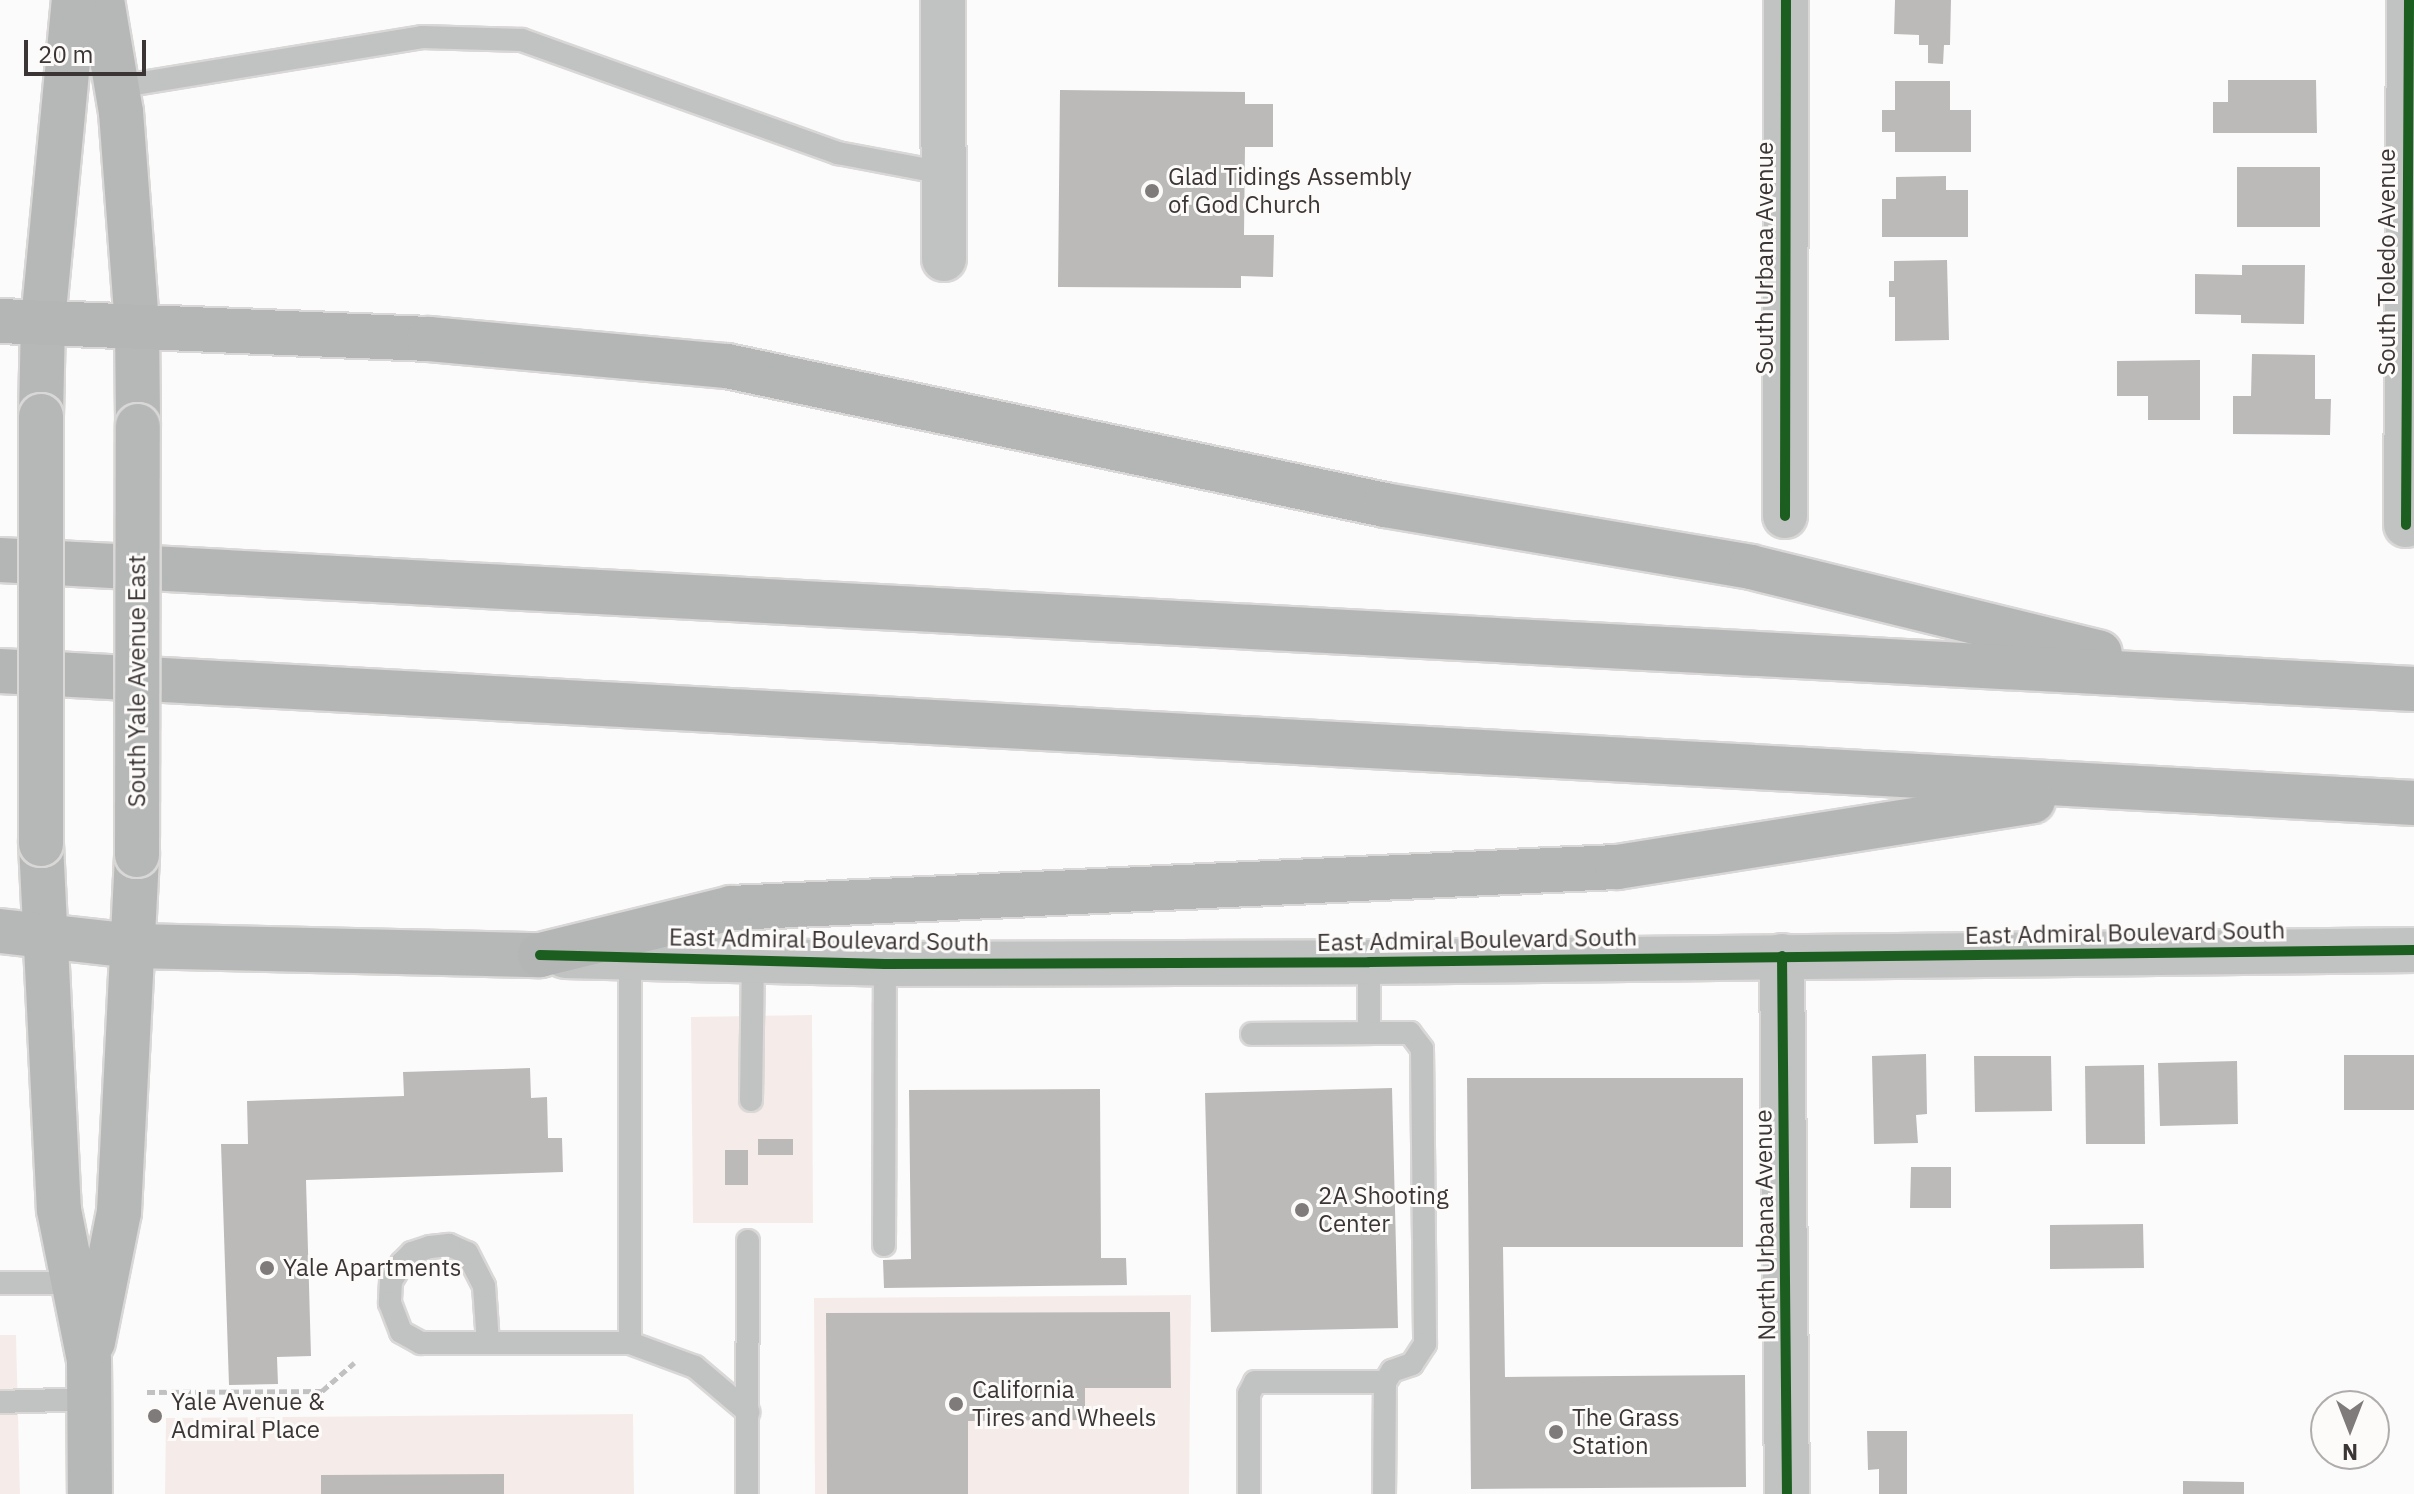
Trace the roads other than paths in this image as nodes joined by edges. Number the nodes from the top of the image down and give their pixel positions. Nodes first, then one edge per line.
1 (74, 0) edge
2 (102, 0) edge
3 (943, 0) edge
4 (1786, 0) edge
5 (2409, 0) edge
6 (117, 87) junction
7 (944, 173) junction
8 (944, 259) dead end
9 (21, 321) edge
10 (137, 324) junction
11 (1785, 516) dead end
12 (2406, 525) dead end
13 (0, 560) edge
14 (0, 671) edge
15 (2203, 678) junction
16 (2414, 689) edge
17 (2119, 788) junction
18 (2414, 803) edge
19 (0, 931) edge
20 (45, 936) junction
21 (134, 946) junction
22 (2414, 950) edge
23 (540, 955) junction
24 (1782, 956) junction
25 (630, 957) junction
26 (753, 960) junction
27 (1369, 962) junction
28 (885, 964) junction
29 (1369, 1033) junction
30 (1252, 1034) dead end
31 (751, 1100) dead end
32 (748, 1241) dead end
33 (884, 1245) dead end
34 (0, 1283) edge
35 (74, 1283) junction
36 (488, 1343) junction
37 (630, 1343) junction
38 (89, 1380) junction
39 (1385, 1382) junction
40 (0, 1402) edge
41 (748, 1412) junction
42 (90, 1494) edge
43 (747, 1494) edge
44 (1249, 1494) edge
45 (1384, 1494) edge
46 (1787, 1494) edge

1 - 9 main road, South Yale Avenue East
2 - 6 main road, South Yale Avenue East
3 - 7 street
4 - 11 street, South Urbana Avenue
5 - 12 street, South Toledo Avenue
6 - 7 lane
6 - 10 main road, South Yale Avenue East
7 - 8 street
9 - 10 highway
9 - 20 main road, South Yale Avenue East, bridge
10 - 15 highway
10 - 21 main road, South Yale Avenue East, bridge
13 - 15 highway
14 - 17 highway
15 - 16 highway
17 - 18 highway
17 - 23 highway
19 - 20 main road, East Admiral Boulevard South
20 - 21 main road, East Admiral Boulevard South
20 - 35 main road, South Yale Avenue East
21 - 23 main road, East Admiral Boulevard South
21 - 38 main road, South Yale Avenue East
22 - 24 street, East Admiral Boulevard South
23 - 25 street, East Admiral Boulevard South
24 - 27 street, East Admiral Boulevard South
24 - 46 street, North Urbana Avenue
25 - 26 street, East Admiral Boulevard South
25 - 37 lane
26 - 28 street, East Admiral Boulevard South
26 - 31 lane
27 - 28 street, East Admiral Boulevard South
27 - 29 lane
28 - 33 lane
29 - 30 lane
29 - 39 lane
32 - 41 lane
34 - 35 lane
35 - 38 main road, South Yale Avenue East
36 - 36 lane
36 - 37 lane
37 - 41 lane
38 - 40 lane
38 - 42 main road, South Yale Avenue East
39 - 44 lane
39 - 45 lane
41 - 43 lane

